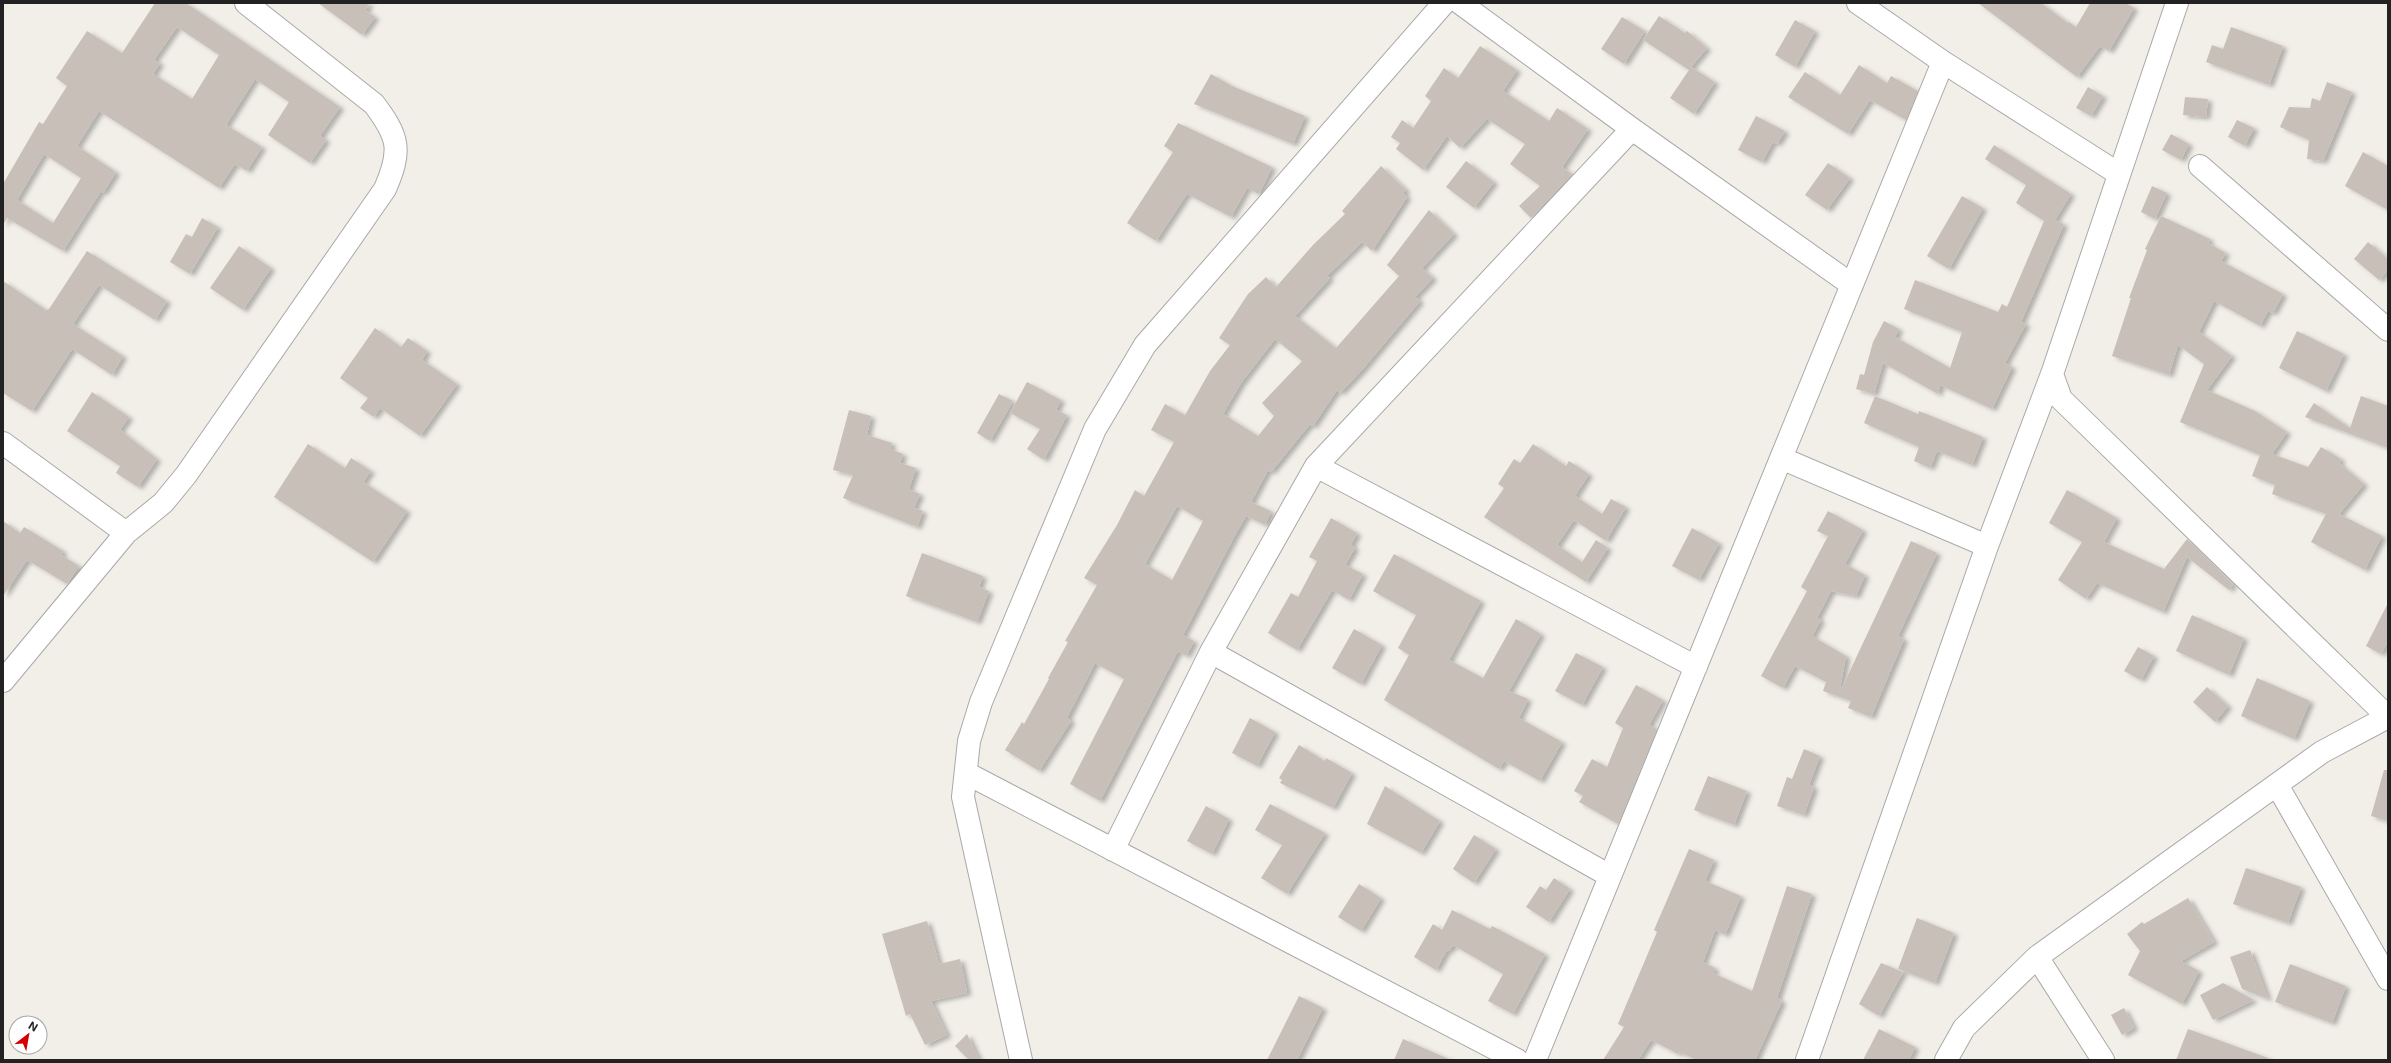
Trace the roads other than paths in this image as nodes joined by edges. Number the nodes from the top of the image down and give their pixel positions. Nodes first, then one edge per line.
1 (246, 3) edge
2 (1444, 3) edge
3 (1460, 3) edge
4 (1858, 3) edge
5 (2177, 3) edge
6 (1943, 62) junction
7 (1632, 129) junction
8 (2200, 166) dead end
9 (2119, 174) junction
10 (1852, 285) junction
11 (2388, 330) edge
12 (2052, 374) junction
13 (3, 443) edge
14 (1781, 458) junction
15 (1316, 466) junction
16 (126, 533) junction
17 (1987, 546) junction
18 (1211, 652) junction
19 (1696, 667) junction
20 (3, 680) edge
21 (2388, 717) edge
22 (966, 773) junction
23 (2277, 785) junction
24 (1113, 850) junction
25 (1610, 876) junction
26 (2037, 957) junction
27 (2388, 979) edge
28 (1021, 1060) edge
29 (1516, 1060) edge
30 (1535, 1060) edge
31 (1807, 1060) edge
32 (1946, 1060) edge
33 (2103, 1060) edge

1 - 16 street
2 - 22 street
3 - 7 street
4 - 6 street
5 - 9 street
6 - 9 street
6 - 10 street
7 - 10 street
7 - 15 street
8 - 11 street
9 - 12 street
10 - 14 street
12 - 17 street
12 - 21 street
13 - 16 street
14 - 17 street
14 - 19 street
15 - 18 street
15 - 19 street
16 - 20 street
17 - 31 street
18 - 24 street
18 - 25 street
19 - 25 street
21 - 23 street
22 - 24 street
22 - 28 street
23 - 26 street
23 - 27 street
24 - 29 street
25 - 30 street
26 - 32 street
26 - 33 street

